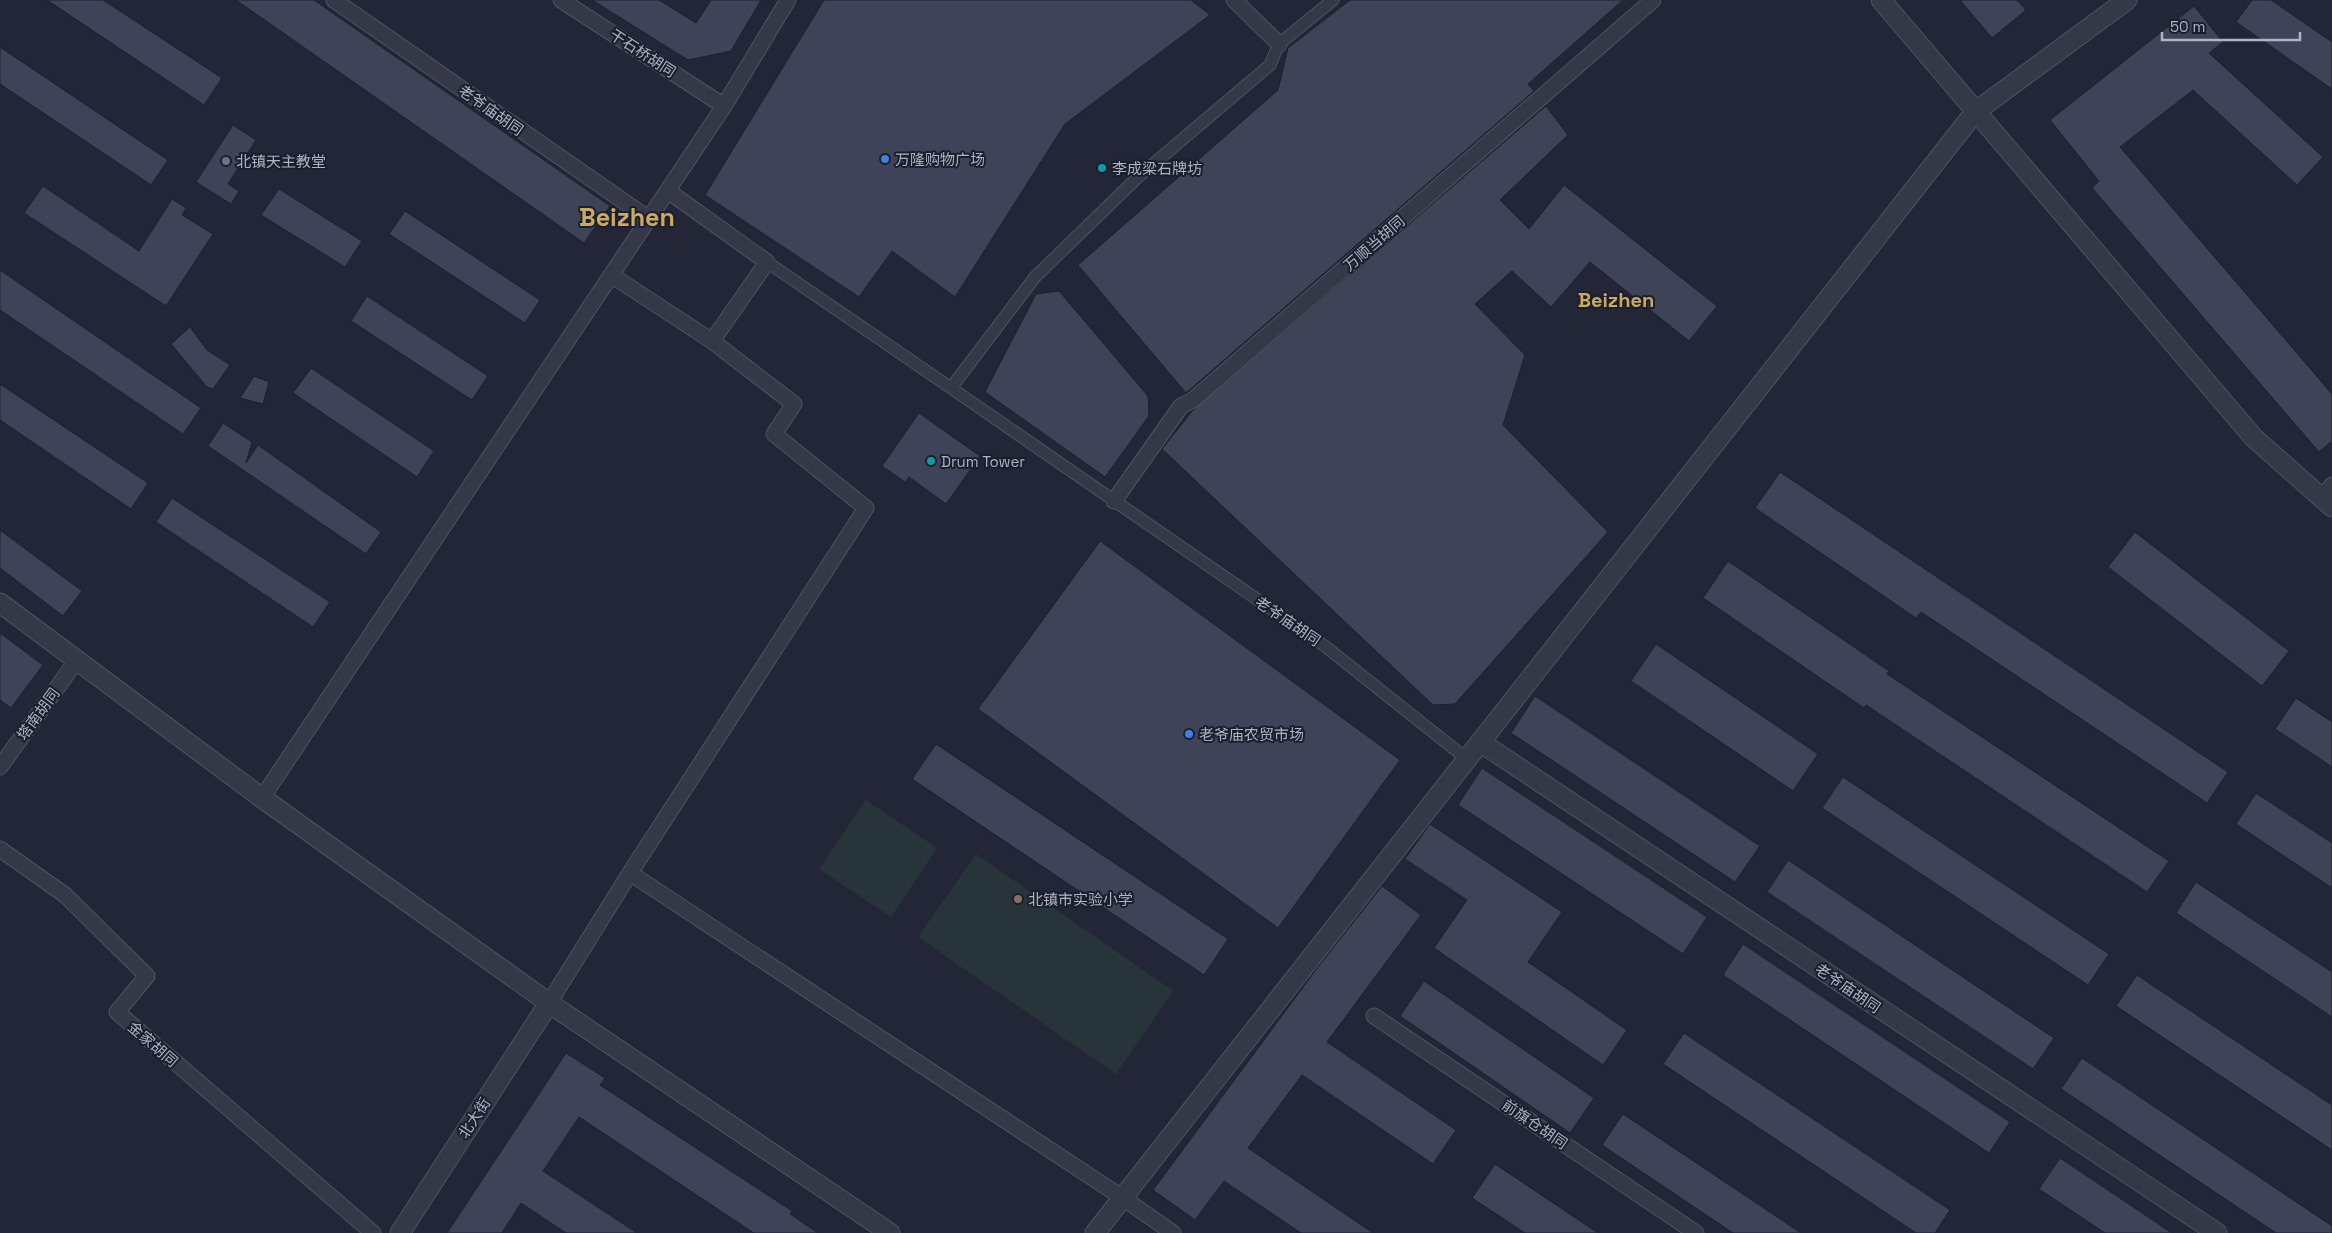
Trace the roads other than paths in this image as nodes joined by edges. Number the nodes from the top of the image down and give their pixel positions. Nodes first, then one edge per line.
1 (334, 0) edge
2 (561, 0) edge
3 (788, 0) edge
4 (1234, 0) edge
5 (1333, 0) edge
6 (1653, 0) edge
7 (1881, 0) edge
8 (2127, 0) edge
9 (1278, 44) junction
10 (724, 106) junction
11 (1975, 112) junction
12 (668, 191) junction
13 (648, 219) junction
14 (767, 262) junction
15 (611, 275) junction
16 (712, 341) junction
17 (951, 388) junction
18 (1108, 497) junction
19 (2329, 497) edge
20 (0, 604) edge
21 (77, 660) junction
22 (1480, 742) junction
23 (1467, 759) junction
24 (0, 767) edge
25 (262, 798) junction
26 (0, 849) edge
27 (630, 873) junction
28 (549, 1003) junction
29 (1374, 1016) dead end
30 (1123, 1198) junction
31 (374, 1233) edge
32 (400, 1233) edge
33 (890, 1233) edge
34 (1095, 1233) edge
35 (1173, 1233) edge
36 (1696, 1233) edge
37 (2217, 1233) edge

1 - 13 street, 老爷庙胡同
2 - 10 street, 干石桥胡同
3 - 10 street
4 - 9 street
5 - 9 street
6 - 18 street, 万顺当胡同
7 - 11 street
8 - 11 street
9 - 17 street
10 - 12 street
11 - 19 street
11 - 22 street
12 - 13 street
12 - 14 street
13 - 15 street
14 - 16 street
14 - 17 street, 老爷庙胡同
15 - 16 street
15 - 25 street
16 - 27 street
17 - 18 street, 老爷庙胡同
18 - 23 street, 老爷庙胡同
20 - 21 street
21 - 24 street, 塔南胡同
21 - 25 street
22 - 23 street
22 - 37 street, 老爷庙胡同
23 - 30 street
25 - 28 street
26 - 31 street, 金家胡同
27 - 28 street
27 - 30 street
28 - 32 street, 北大街
28 - 33 street
29 - 36 street, 前旗仓胡同
30 - 34 street
30 - 35 street

